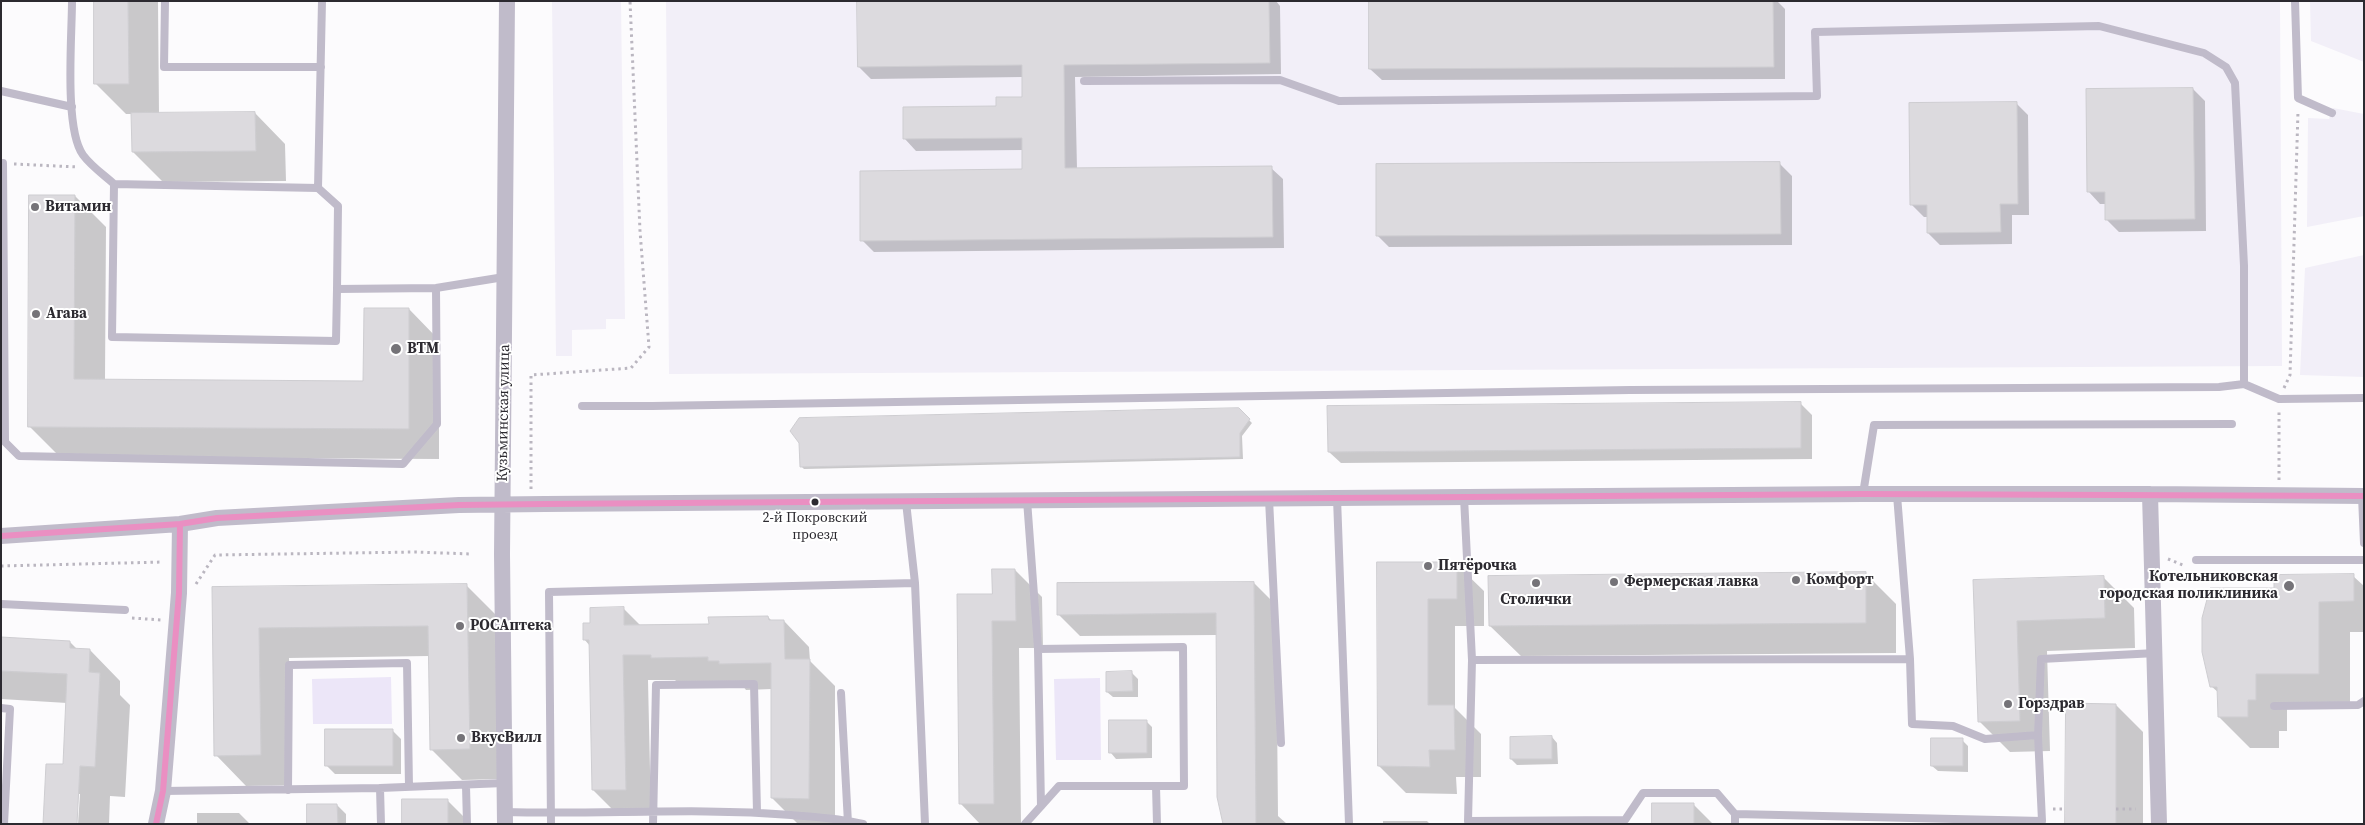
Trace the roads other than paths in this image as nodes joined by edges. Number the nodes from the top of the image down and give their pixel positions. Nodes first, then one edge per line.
1 (72, 1) edge
2 (165, 1) edge
3 (322, 1) edge
4 (507, 1) edge
5 (2295, 1) edge
6 (321, 67) junction
7 (1084, 81) dead end
8 (1, 91) edge
9 (72, 107) junction
10 (2332, 113) dead end
11 (2, 163) road end
12 (114, 184) junction
13 (318, 188) junction
14 (506, 277) junction
15 (436, 288) junction
16 (337, 289) junction
17 (2244, 384) junction
18 (2364, 398) edge
19 (582, 406) dead end
20 (2232, 424) dead end
21 (1864, 494) junction
22 (2150, 494) junction
23 (1896, 495) junction
24 (2363, 496) edge
25 (1464, 497) junction
26 (1337, 498) junction
27 (1269, 499) junction
28 (1027, 500) junction
29 (906, 502) junction
30 (504, 504) junction
31 (180, 524) junction
32 (1, 536) edge
33 (2364, 543) edge
34 (2196, 560) dead end
35 (2364, 560) edge
36 (915, 583) junction
37 (1, 604) edge
38 (125, 610) dead end
39 (1038, 649) junction
40 (2156, 653) junction
41 (1910, 659) junction
42 (1472, 660) junction
43 (842, 693) dead end
44 (2364, 701) edge
45 (2274, 706) dead end
46 (1, 708) edge
47 (2038, 735) junction
48 (1281, 742) dead end
49 (504, 783) junction
50 (466, 786) junction
51 (1156, 786) junction
52 (409, 787) junction
53 (380, 788) junction
54 (288, 790) junction
55 (163, 791) junction
56 (1041, 806) junction
57 (653, 810) junction
58 (758, 812) junction
59 (551, 814) junction
60 (1735, 814) junction
61 (505, 818) edge
62 (848, 822) edge
63 (4, 824) edge
64 (156, 824) edge
65 (381, 824) edge
66 (467, 824) edge
67 (551, 824) edge
68 (653, 824) edge
69 (863, 824) edge
70 (925, 824) edge
71 (1025, 824) edge
72 (1157, 824) edge
73 (1349, 824) edge
74 (1735, 824) edge
75 (2160, 824) edge

1 - 9 lane
2 - 6 lane
3 - 6 lane
4 - 14 street, Кузьминская улица
5 - 10 lane
6 - 13 lane
7 - 17 lane
8 - 9 lane
9 - 12 lane
11 - 15 lane
12 - 13 lane
12 - 16 lane
13 - 16 lane
14 - 15 lane
14 - 30 street, Кузьминская улица
15 - 16 lane
17 - 18 lane
17 - 19 lane
20 - 21 lane
21 - 23 street
21 - 25 street
22 - 23 street
22 - 24 street
22 - 40 street
23 - 41 lane
24 - 33 lane
25 - 26 street
25 - 42 lane
26 - 27 street
26 - 73 lane
27 - 28 street
27 - 48 lane
28 - 29 street
28 - 39 lane
29 - 30 street
29 - 36 lane
30 - 31 street
30 - 49 street, Кузьминская улица
31 - 32 street
31 - 55 street
34 - 35 lane
36 - 59 lane
36 - 70 lane
37 - 38 lane
39 - 51 lane
39 - 56 lane
40 - 47 lane
40 - 75 street
41 - 42 lane
41 - 47 lane
42 - 60 lane
43 - 62 lane
44 - 45 lane
46 - 63 lane
47 - 60 lane
49 - 50 lane
49 - 61 street, Кузьминская улица
50 - 52 lane
50 - 66 lane
51 - 56 lane
51 - 72 lane
52 - 53 lane
52 - 54 lane
53 - 54 lane
53 - 65 lane
54 - 55 lane
55 - 64 street
56 - 71 lane
57 - 58 lane
57 - 58 lane
57 - 59 lane
57 - 68 lane
58 - 62 lane
59 - 61 lane
59 - 67 lane
60 - 74 lane
62 - 69 lane

